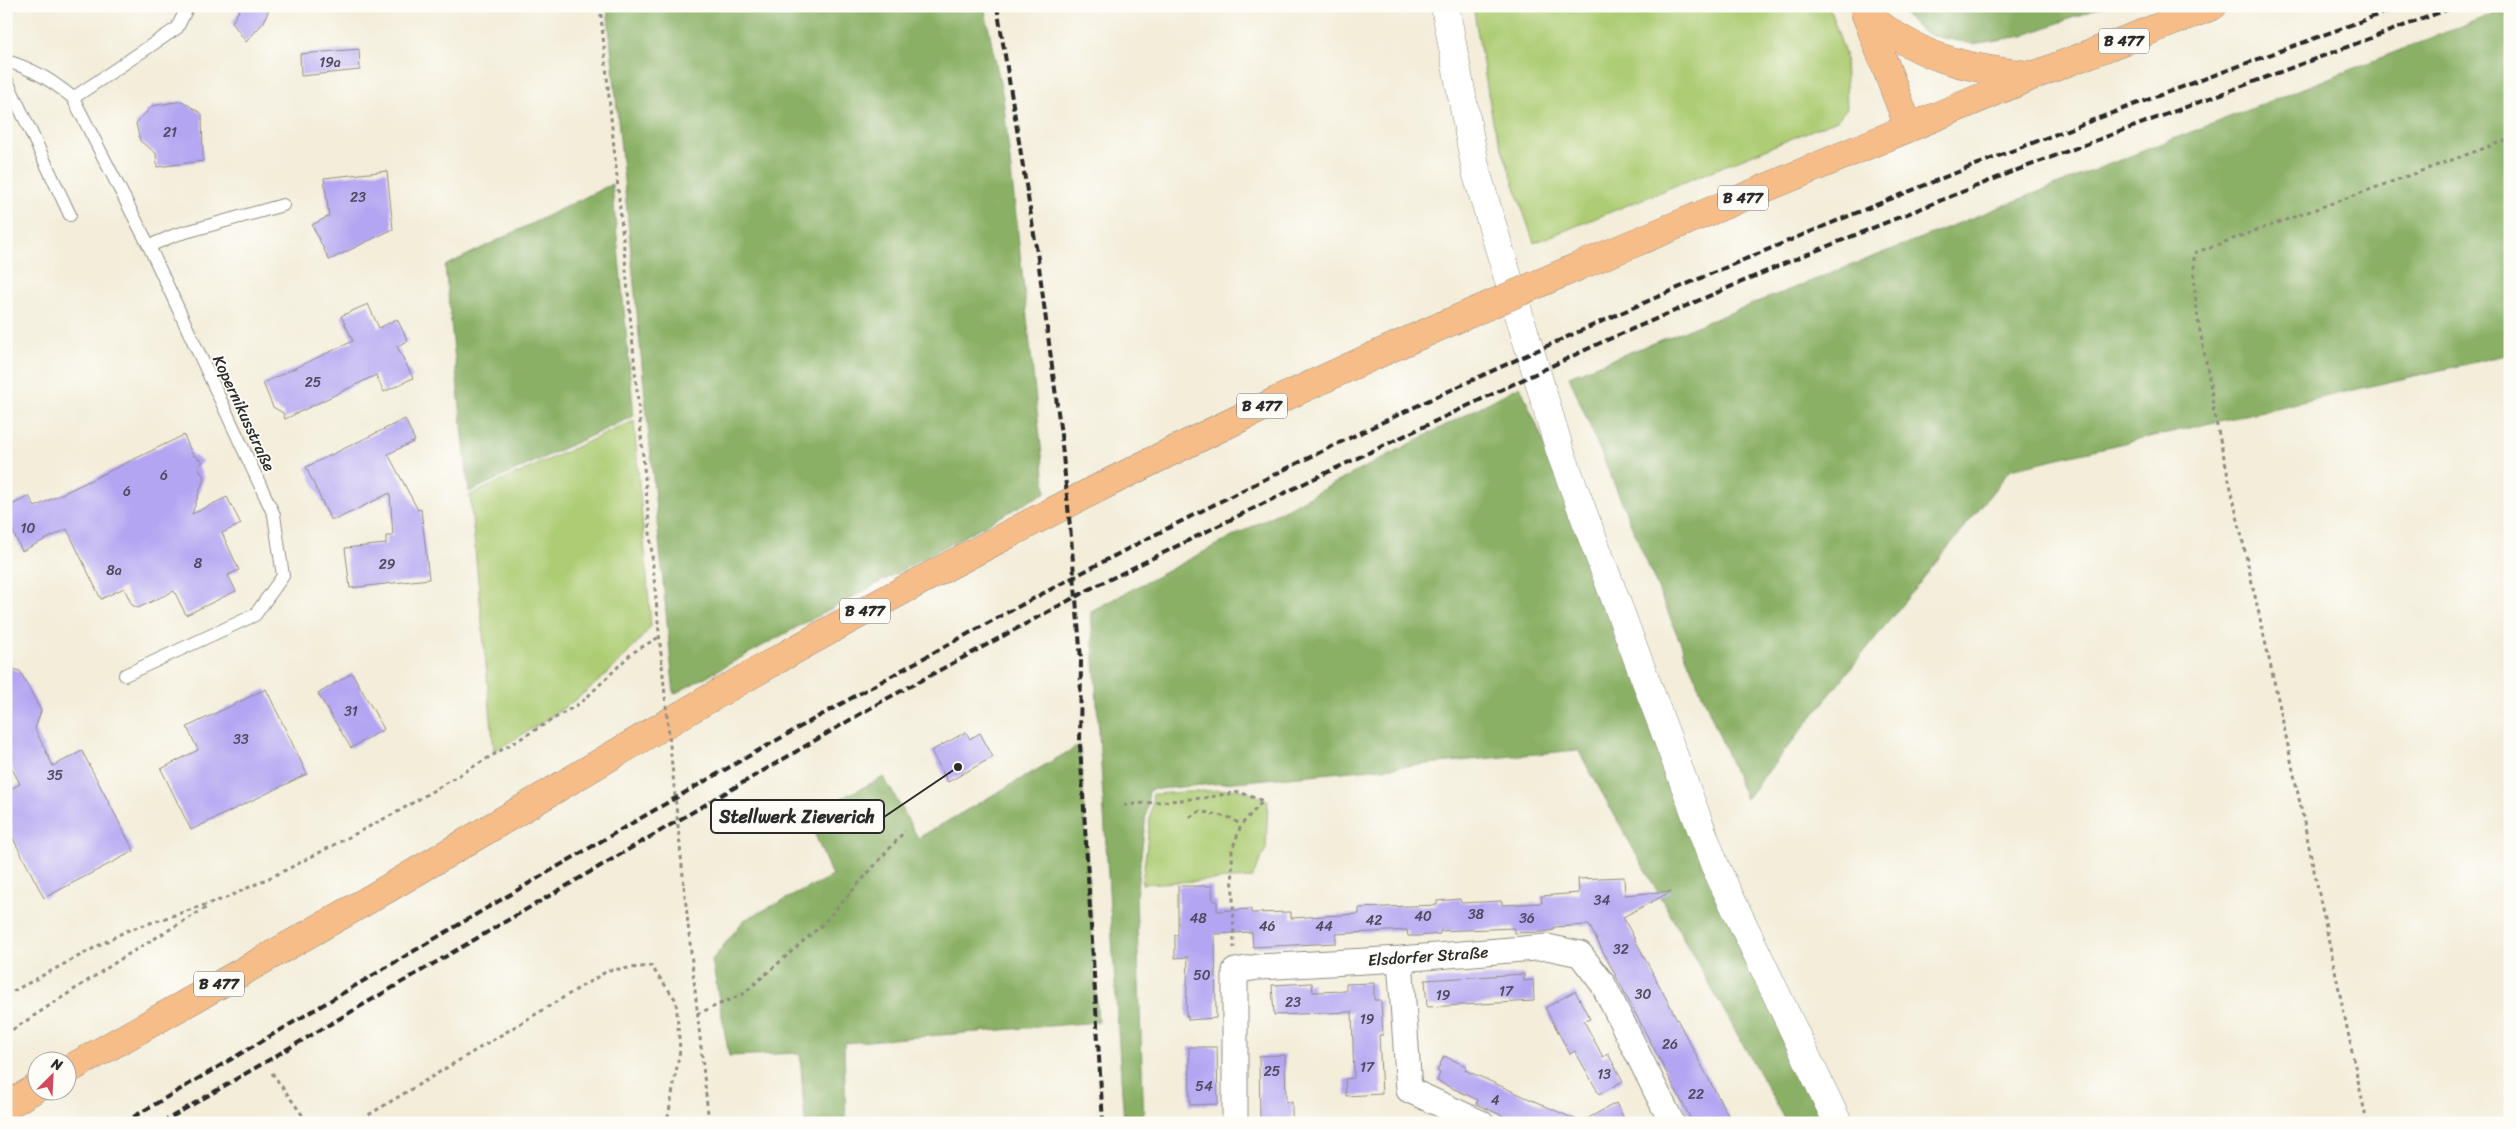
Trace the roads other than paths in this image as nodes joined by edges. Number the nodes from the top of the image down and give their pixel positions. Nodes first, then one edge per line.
1 (188, 6) edge
2 (1445, 6) edge
3 (2213, 6) edge
4 (1864, 10) edge
5 (6, 61) edge
6 (2035, 75) junction
7 (6, 79) edge
8 (73, 98) junction
9 (1909, 128) junction
10 (283, 205) dead end
11 (70, 215) dead end
12 (149, 246) junction
13 (125, 675) dead end
14 (1400, 959) junction
15 (78, 1064) edge
16 (28, 1082) edge
17 (6, 1088) edge
18 (28, 1093) edge
19 (6, 1106) edge
20 (1235, 1123) edge
21 (1481, 1123) edge
22 (1672, 1123) edge
23 (1838, 1123) edge

1 - 8 lane
2 - 23 street
3 - 6 main road, B 477
4 - 6 main road
4 - 9 main road
5 - 8 lane, Kopernikusstraße
6 - 9 main road, B 477
7 - 11 lane
8 - 12 lane, Kopernikusstraße
9 - 15 main road, B 477, bridge
10 - 12 lane
12 - 13 lane, Kopernikusstraße
14 - 20 street, Elsdorfer Straße
14 - 21 street
14 - 22 street, Elsdorfer Straße
16 - 17 main road
18 - 19 main road

